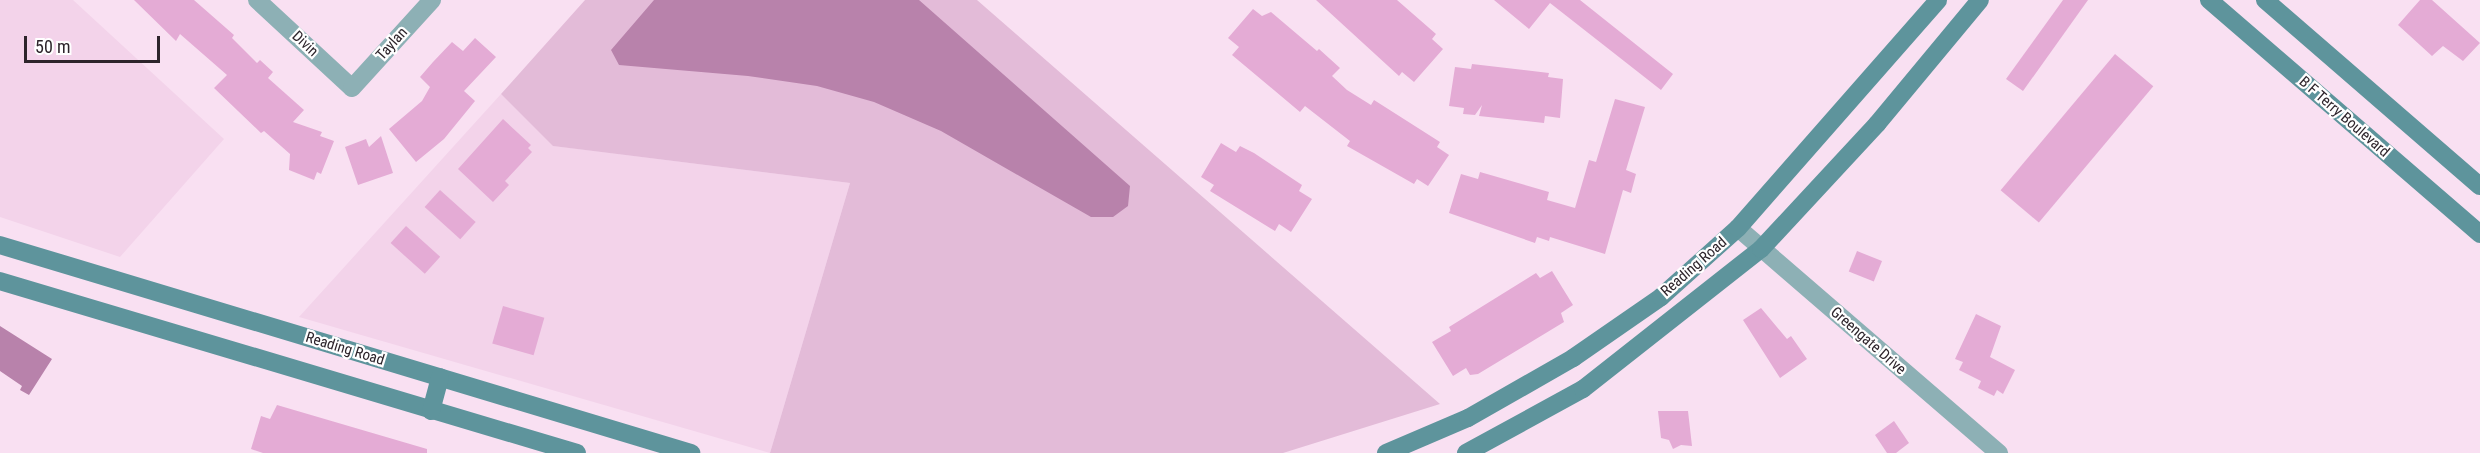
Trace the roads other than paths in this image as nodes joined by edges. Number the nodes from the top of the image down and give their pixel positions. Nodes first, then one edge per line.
1 (257, 0) edge
2 (432, 0) edge
3 (1938, 0) edge
4 (1980, 0) edge
5 (2209, 0) edge
6 (2265, 0) edge
7 (352, 88) joint
8 (2480, 186) edge
9 (1738, 228) junction
10 (2480, 234) edge
11 (0, 245) edge
12 (1761, 249) junction
13 (0, 281) edge
14 (440, 377) junction
15 (431, 411) junction
16 (577, 453) edge
17 (691, 453) edge
18 (1386, 453) edge
19 (1466, 453) edge
20 (1999, 453) edge

1 - 7 street, Divin
2 - 7 street, Taylan
3 - 9 main road, Reading Road
4 - 12 main road, Reading Road
5 - 10 main road, B F Terry Boulevard
6 - 8 main road
9 - 12 street, Greengate Drive
9 - 18 main road, Reading Road
11 - 14 main road, Reading Road
12 - 19 main road, Reading Road
12 - 20 street, Greengate Drive
13 - 15 main road
14 - 15 main road
14 - 17 main road, Reading Road
15 - 16 main road

